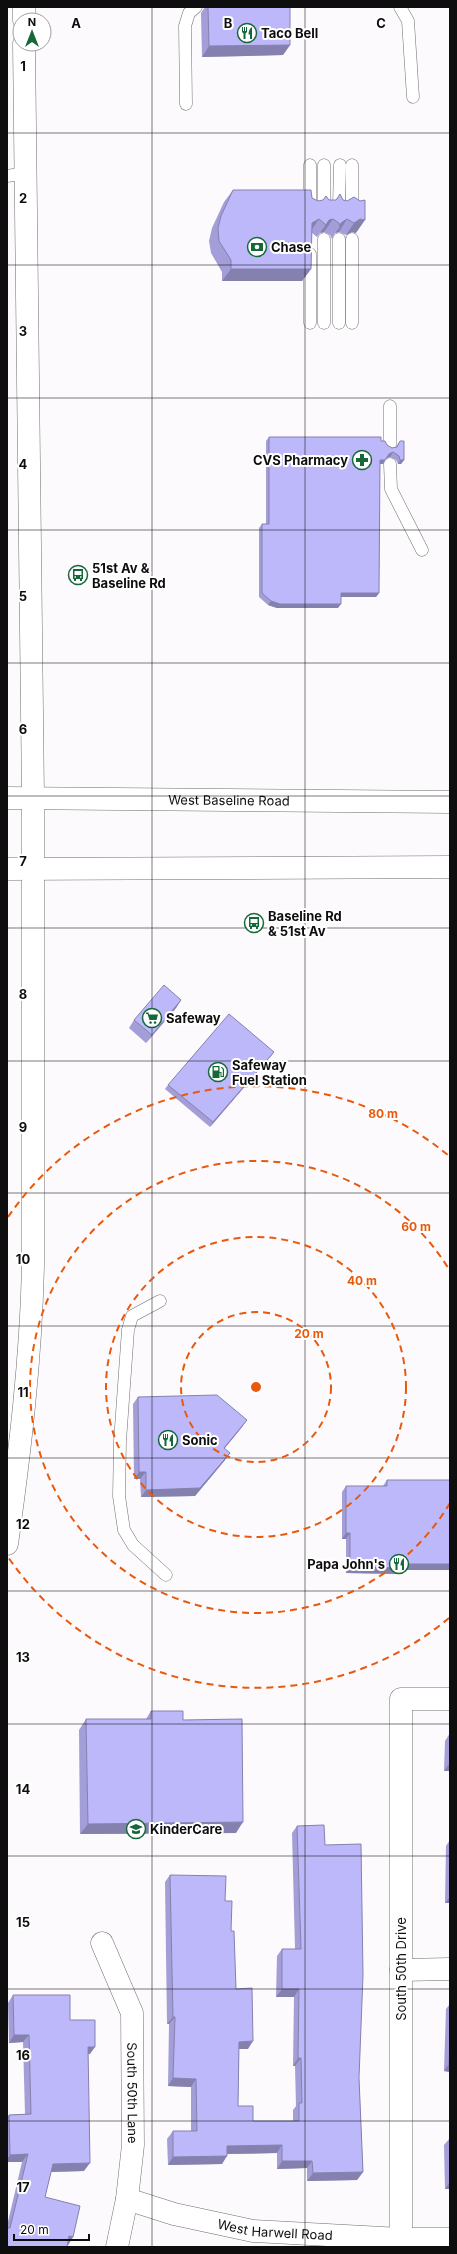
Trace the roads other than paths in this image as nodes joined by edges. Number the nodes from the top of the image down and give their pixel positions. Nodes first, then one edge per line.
1 (196, 7) edge
2 (400, 7) edge
3 (24, 52) edge
4 (413, 97) dead end
5 (186, 104) dead end
6 (310, 165) dead end
7 (324, 165) dead end
8 (16, 174) edge
9 (310, 206) edge
10 (324, 206) edge
11 (339, 206) edge
12 (352, 206) edge
13 (310, 239) edge
14 (324, 239) edge
15 (339, 239) edge
16 (352, 239) edge
17 (310, 323) dead end
18 (324, 323) dead end
19 (339, 323) dead end
20 (352, 323) dead end
21 (390, 406) dead end
22 (390, 445) edge
23 (390, 464) dead end
24 (422, 550) dead end
25 (33, 797) junction
26 (7, 798) edge
27 (450, 802) edge
28 (450, 867) edge
29 (7, 869) edge
30 (33, 870) junction
31 (160, 1300) dead end
32 (7, 1544) edge
33 (166, 1575) dead end
34 (450, 1699) edge
35 (102, 1943) dead end
36 (450, 1969) edge
37 (401, 1970) junction
38 (127, 2199) junction
39 (401, 2239) junction
40 (450, 2239) edge
41 (118, 2247) edge

1 - 5 lane
2 - 4 lane
3 - 8 main road
6 - 9 lane
7 - 10 lane
8 - 25 main road
11 - 12 lane
13 - 17 lane
14 - 18 lane
15 - 19 lane
16 - 20 lane
21 - 22 lane
23 - 24 lane
25 - 26 main road, West Baseline Road
25 - 27 main road, West Baseline Road
25 - 30 main road
28 - 30 main road
29 - 30 main road
30 - 32 main road
31 - 33 lane
34 - 37 main road, South 50th Drive
35 - 38 main road, South 50th Lane
36 - 37 main road
37 - 39 main road, South 50th Drive
38 - 39 main road, West Harwell Road
38 - 41 main road, South 50th Lane
39 - 40 main road, West Harwell Road

